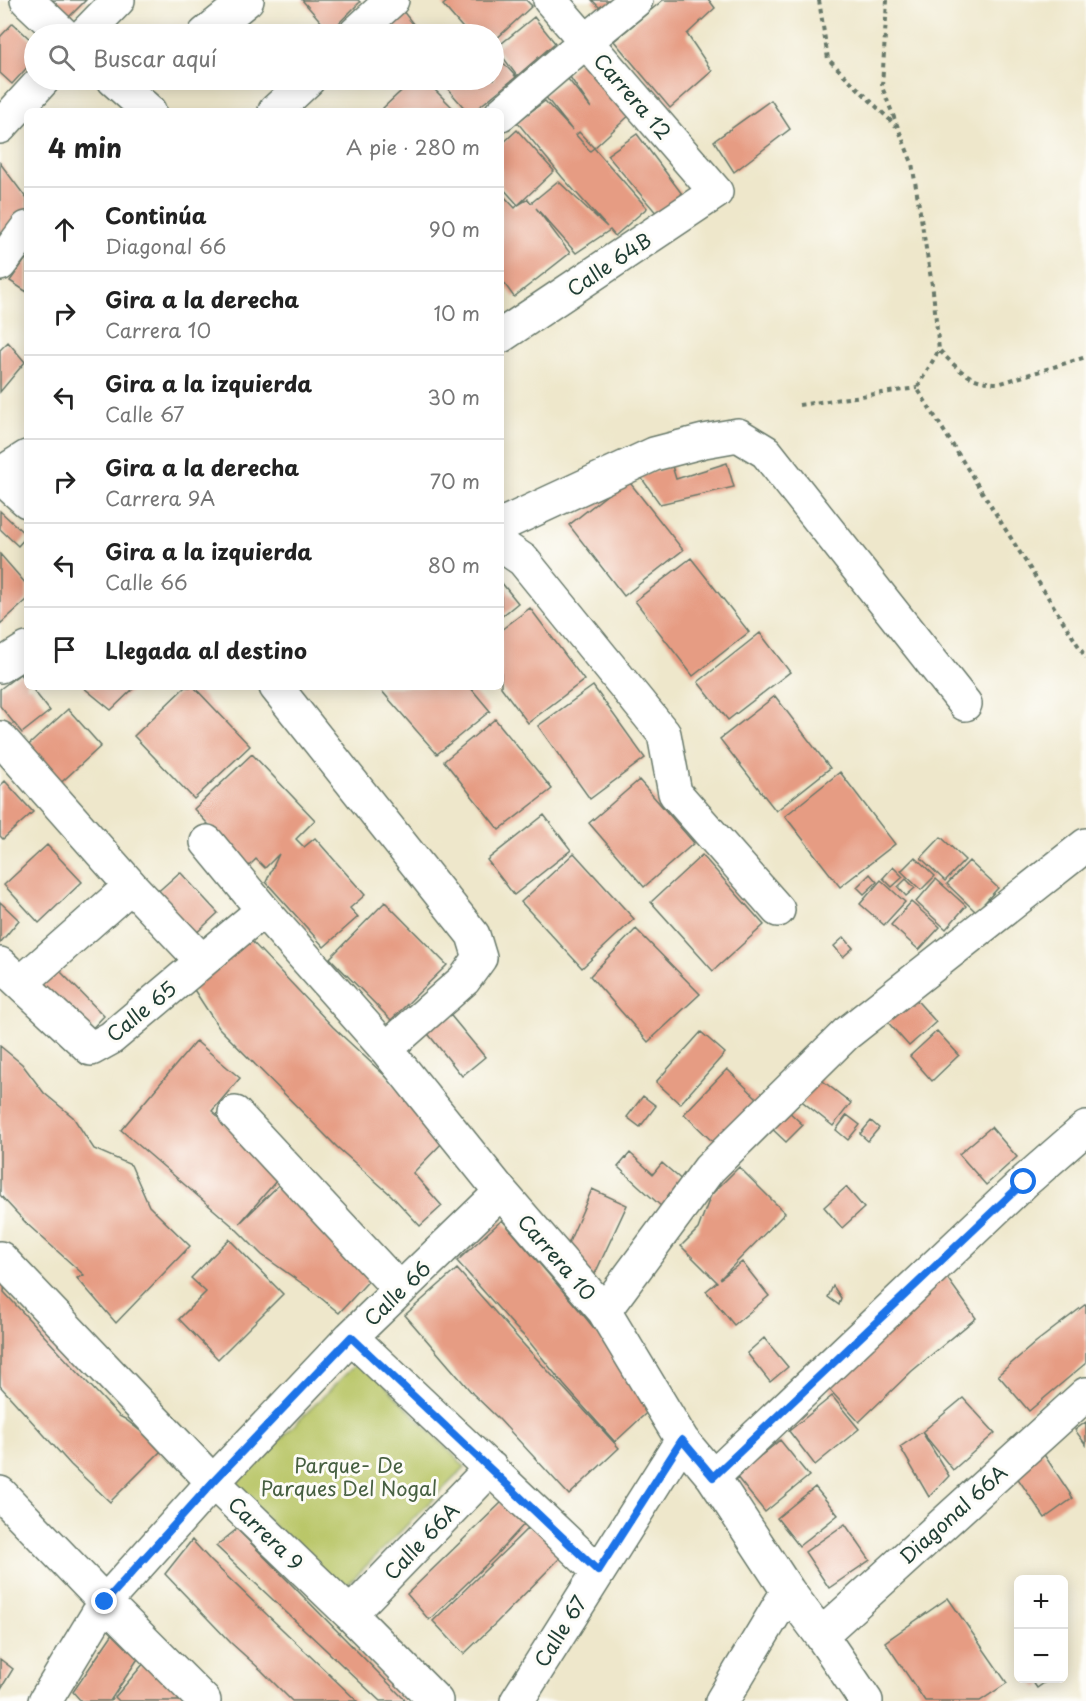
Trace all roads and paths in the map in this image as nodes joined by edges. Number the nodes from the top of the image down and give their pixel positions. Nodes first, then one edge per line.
1 (27, 0) edge
2 (118, 0) edge
3 (247, 0) edge
4 (392, 0) edge
5 (550, 0) edge
6 (636, 0) edge
7 (819, 0) edge
8 (887, 0) edge
9 (52, 24) edge
10 (95, 24) edge
11 (218, 24) edge
12 (366, 24) edge
13 (586, 41) junction
14 (34, 90) edge
15 (297, 90) edge
16 (278, 108) edge
17 (504, 111) edge
18 (0, 127) edge
19 (898, 128) junction
20 (716, 192) joint
21 (24, 232) edge
22 (0, 264) edge
23 (504, 334) edge
24 (939, 350) junction
25 (1086, 357) edge
26 (917, 388) junction
27 (799, 405) dead end
28 (24, 459) edge
29 (0, 476) edge
30 (24, 498) edge
31 (504, 524) edge
32 (504, 547) edge
33 (24, 651) edge
34 (1086, 658) edge
35 (0, 666) edge
36 (278, 690) edge
37 (964, 704) dead end
38 (0, 738) edge
39 (207, 842) dead end
40 (1086, 845) edge
41 (131, 886) junction
42 (263, 910) junction
43 (778, 910) dead end
44 (202, 961) junction
45 (10, 973) edge
46 (386, 1049) junction
47 (235, 1113) dead end
48 (1086, 1128) edge
49 (501, 1192) junction
50 (0, 1258) edge
51 (400, 1290) junction
52 (604, 1311) junction
53 (351, 1337) junction
54 (1086, 1394) edge
55 (682, 1440) junction
56 (491, 1468) junction
57 (713, 1477) junction
58 (213, 1482) junction
59 (0, 1492) edge
60 (598, 1571) junction
61 (788, 1592) junction
62 (105, 1602) junction
63 (350, 1614) junction
64 (821, 1635) junction
65 (45, 1701) edge
66 (204, 1701) edge
67 (436, 1701) edge
68 (517, 1701) edge
69 (722, 1701) edge
70 (866, 1701) edge

1 - 9 street
2 - 10 street
3 - 11 street
4 - 12 street
5 - 13 street, Carrera 12
6 - 13 street
7 - 19 path
8 - 19 path
13 - 17 street
13 - 20 street, Carrera 12
14 - 18 street
15 - 16 street
19 - 24 path
20 - 23 street, Calle 64B
21 - 22 street
24 - 25 path
24 - 26 path
26 - 27 path
26 - 34 path
28 - 29 street
29 - 30 street
31 - 37 street
32 - 43 street
33 - 35 street
36 - 46 street
38 - 41 street
39 - 42 street, Carrera 10
40 - 52 street
41 - 44 street
41 - 45 street
42 - 44 street, Calle 65
42 - 46 street, Carrera 10
44 - 45 street, Calle 65
46 - 49 street, Carrera 10
47 - 51 street
48 - 57 street
49 - 51 street, Calle 66
49 - 52 street, Carrera 10
50 - 58 street, Carrera 9
51 - 53 street, Calle 66
52 - 55 street, Carrera 10
53 - 56 street
53 - 58 street, Calle 66
54 - 64 street, Diagonal 66A
55 - 57 street, Carrera 10
55 - 60 street, Calle 67
56 - 60 street
56 - 63 street, Calle 66A
57 - 61 street, Carrera 10
58 - 62 street, Calle 66
58 - 63 street, Carrera 9
59 - 62 street
60 - 68 street, Calle 67
61 - 64 street, Carrera 10
61 - 69 street
62 - 65 street, Calle 66
62 - 66 street
63 - 67 street, Carrera 9
64 - 70 street, Carrera 10

